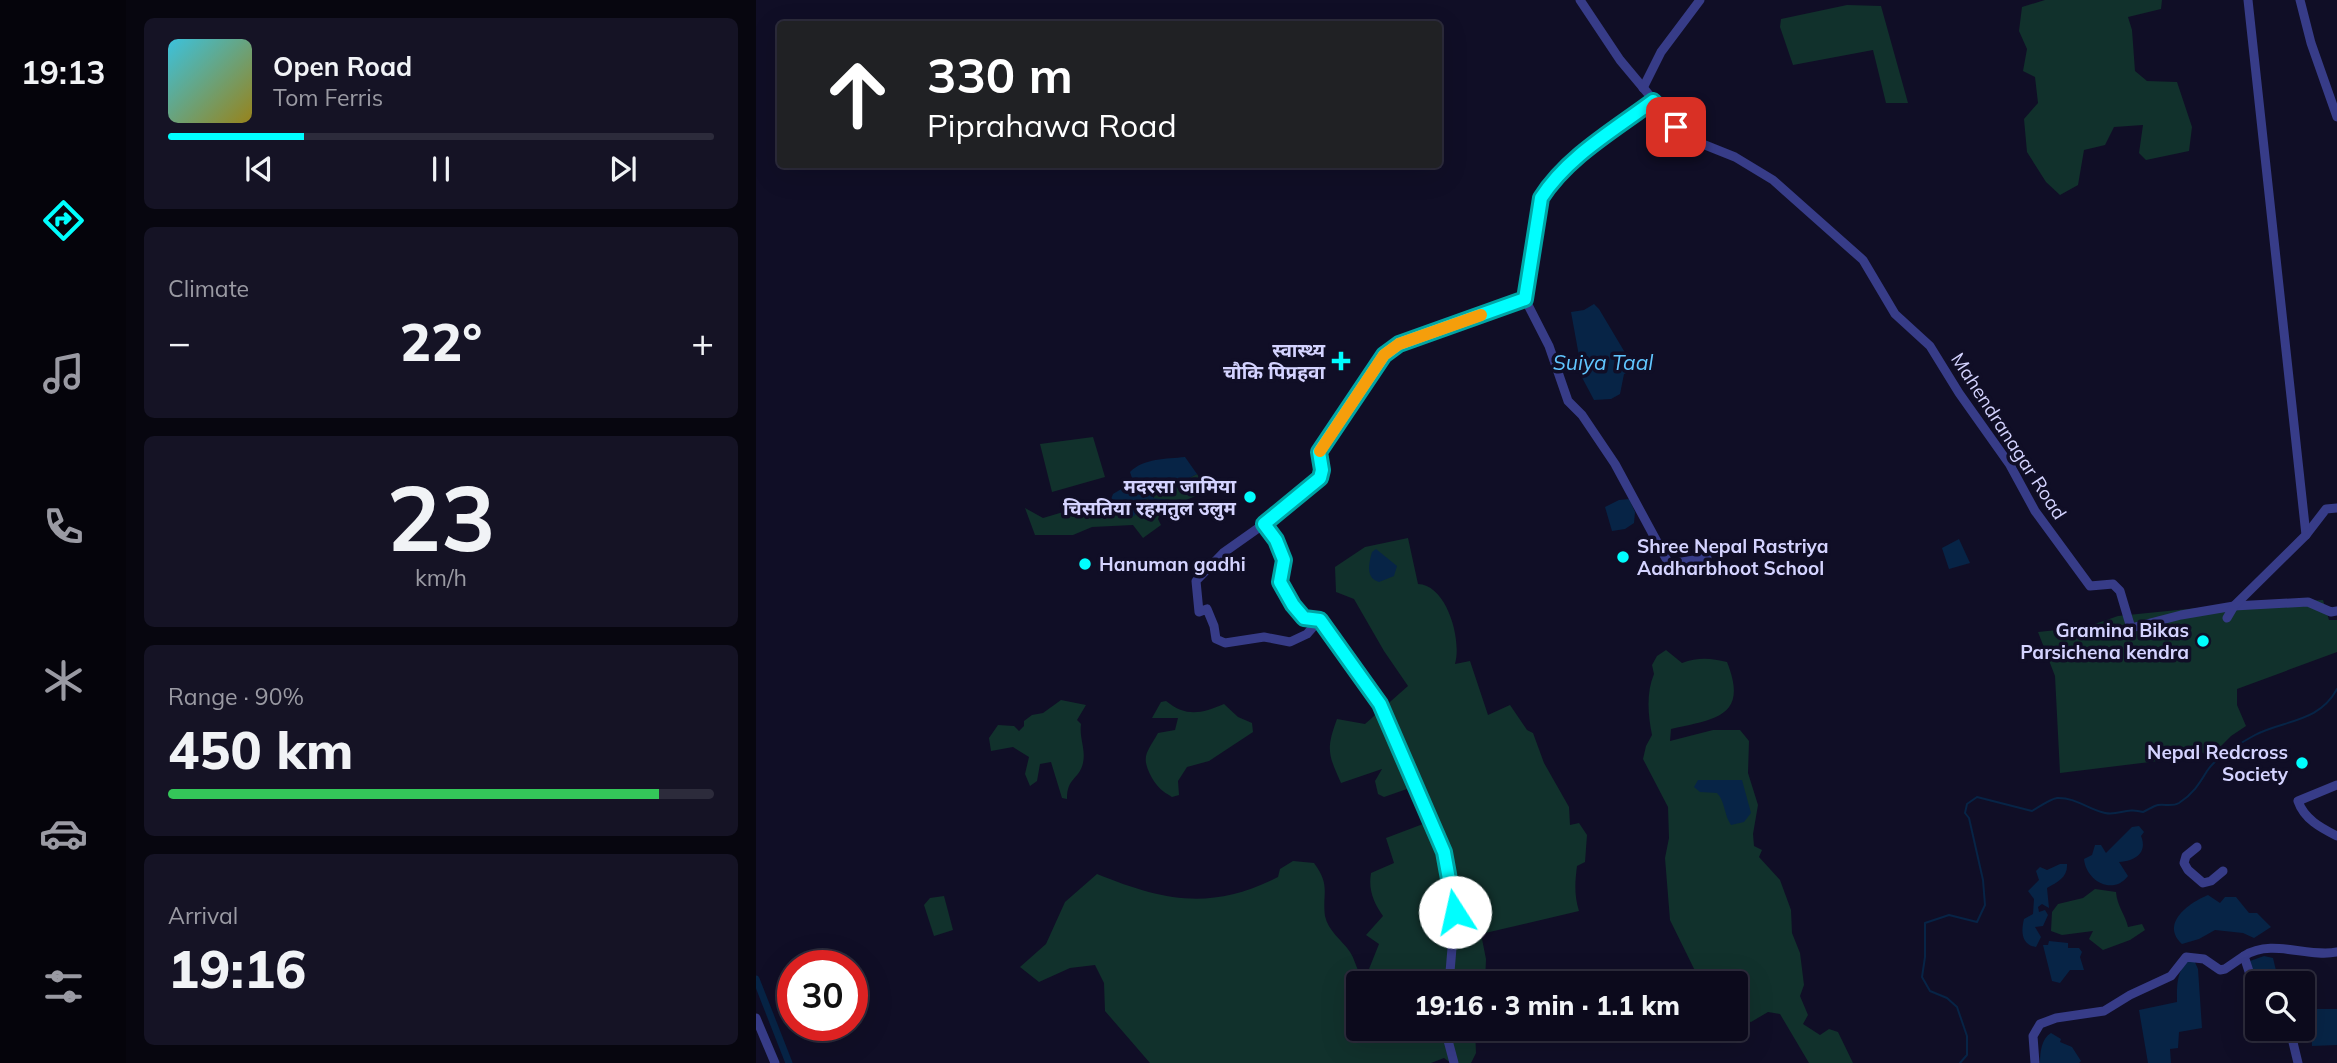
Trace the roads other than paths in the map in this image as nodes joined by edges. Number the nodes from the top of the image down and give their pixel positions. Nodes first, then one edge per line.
1 (1580, 0) edge
2 (1700, 0) edge
3 (2248, 0) edge
4 (2300, 0) edge
5 (1643, 88) junction
6 (1653, 101) junction
7 (2337, 117) edge
8 (1525, 299) junction
9 (2337, 508) edge
10 (1264, 524) junction
11 (2306, 536) junction
12 (1707, 558) dead end
13 (2234, 606) junction
14 (2337, 611) edge
15 (2227, 618) dead end
16 (1320, 620) junction
17 (2337, 785) edge
18 (2337, 836) edge
19 (2197, 847) dead end
20 (2223, 871) dead end
21 (2337, 953) edge
22 (2244, 956) junction
23 (1450, 971) edge
24 (2249, 971) edge
25 (756, 1018) edge
26 (1448, 1041) edge
27 (2293, 1041) edge
28 (775, 1063) edge
29 (1454, 1063) edge
30 (2035, 1063) edge
31 (2298, 1063) edge

1 - 5 street, Mahendranagar Road
2 - 5 street
3 - 11 street
4 - 7 street
5 - 6 street, Mahendranagar Road
6 - 8 street
6 - 13 street, Mahendranagar Road
8 - 10 street
8 - 12 street
9 - 11 street
10 - 16 street
10 - 16 street
11 - 13 street
13 - 14 street, Mahendranagar Road
13 - 15 street
16 - 23 street
17 - 18 street
19 - 20 street
21 - 22 street
22 - 24 street
22 - 30 street
25 - 28 street
26 - 29 street
27 - 31 street

